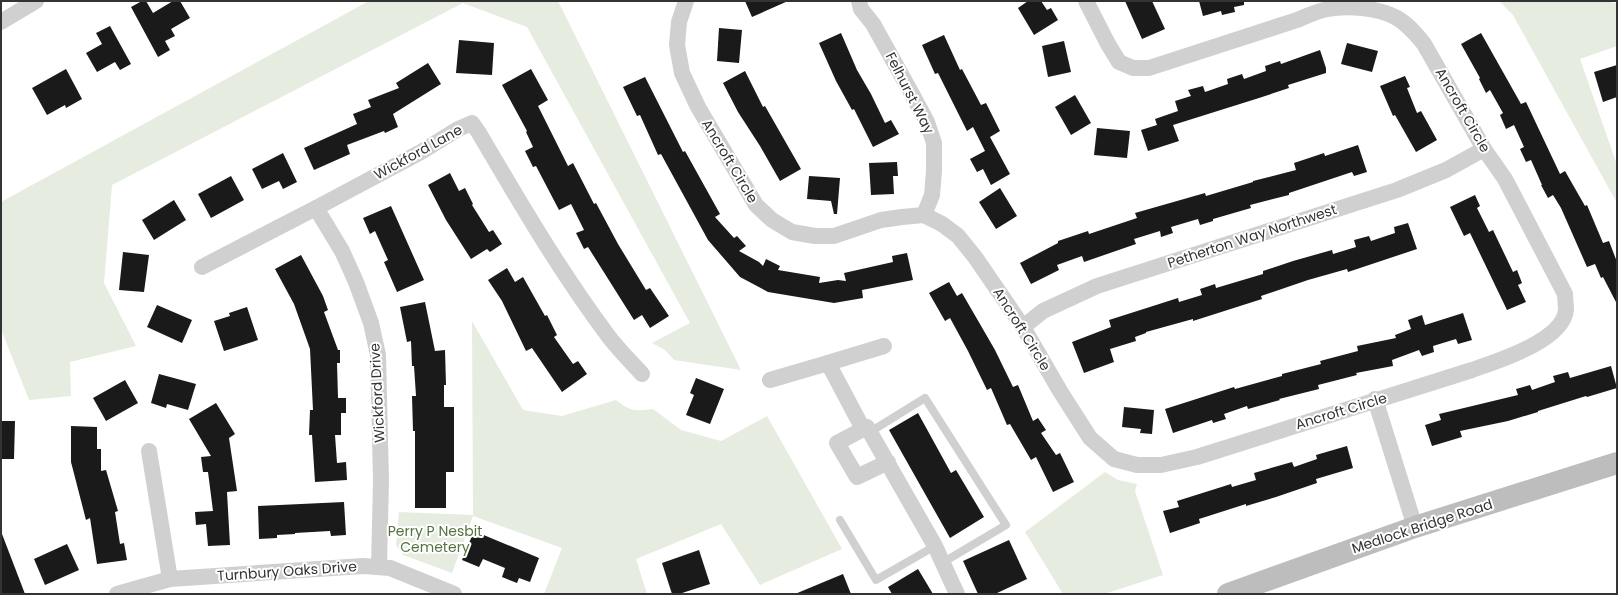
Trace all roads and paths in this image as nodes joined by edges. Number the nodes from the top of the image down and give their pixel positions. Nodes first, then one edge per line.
1 (36, 1) edge
2 (686, 1) edge
3 (859, 1) edge
4 (1086, 1) edge
5 (1310, 7) edge
6 (1, 22) edge
7 (1484, 149) junction
8 (316, 208) junction
9 (924, 215) junction
10 (202, 267) dead end
11 (1023, 327) junction
12 (884, 346) dead end
13 (828, 363) junction
14 (642, 374) dead end
15 (770, 380) dead end
16 (1375, 399) junction
17 (867, 431) junction
18 (149, 451) dead end
19 (888, 462) junction
20 (1617, 463) edge
21 (840, 520) dead end
22 (1415, 527) junction
23 (935, 546) junction
24 (942, 563) junction
25 (379, 567) junction
26 (170, 579) junction
27 (117, 594) edge
28 (454, 594) edge
29 (957, 594) edge
30 (1228, 594) edge

1 - 6 street
2 - 9 street, Ancroft Circle
3 - 9 street, Felhurst Way
4 - 5 street, Ancroft Circle
5 - 7 street, Ancroft Circle
7 - 11 street, Petherton Way Northwest
7 - 16 street, Ancroft Circle
8 - 10 street, Wickford Lane
8 - 14 street, Wickford Lane
8 - 25 street, Wickford Drive
9 - 11 street, Ancroft Circle
11 - 16 street, Ancroft Circle
12 - 13 street
13 - 15 street
13 - 17 street
16 - 22 street
17 - 19 street
17 - 19 street
17 - 24 lane
18 - 26 street
19 - 23 street
20 - 22 main road, Medlock Bridge Road
21 - 23 lane
22 - 30 main road, Medlock Bridge Road
23 - 24 street
24 - 29 street
25 - 26 street, Turnbury Oaks Drive
25 - 28 street, Turnbury Oaks Drive
26 - 27 street, Turnbury Oaks Drive

